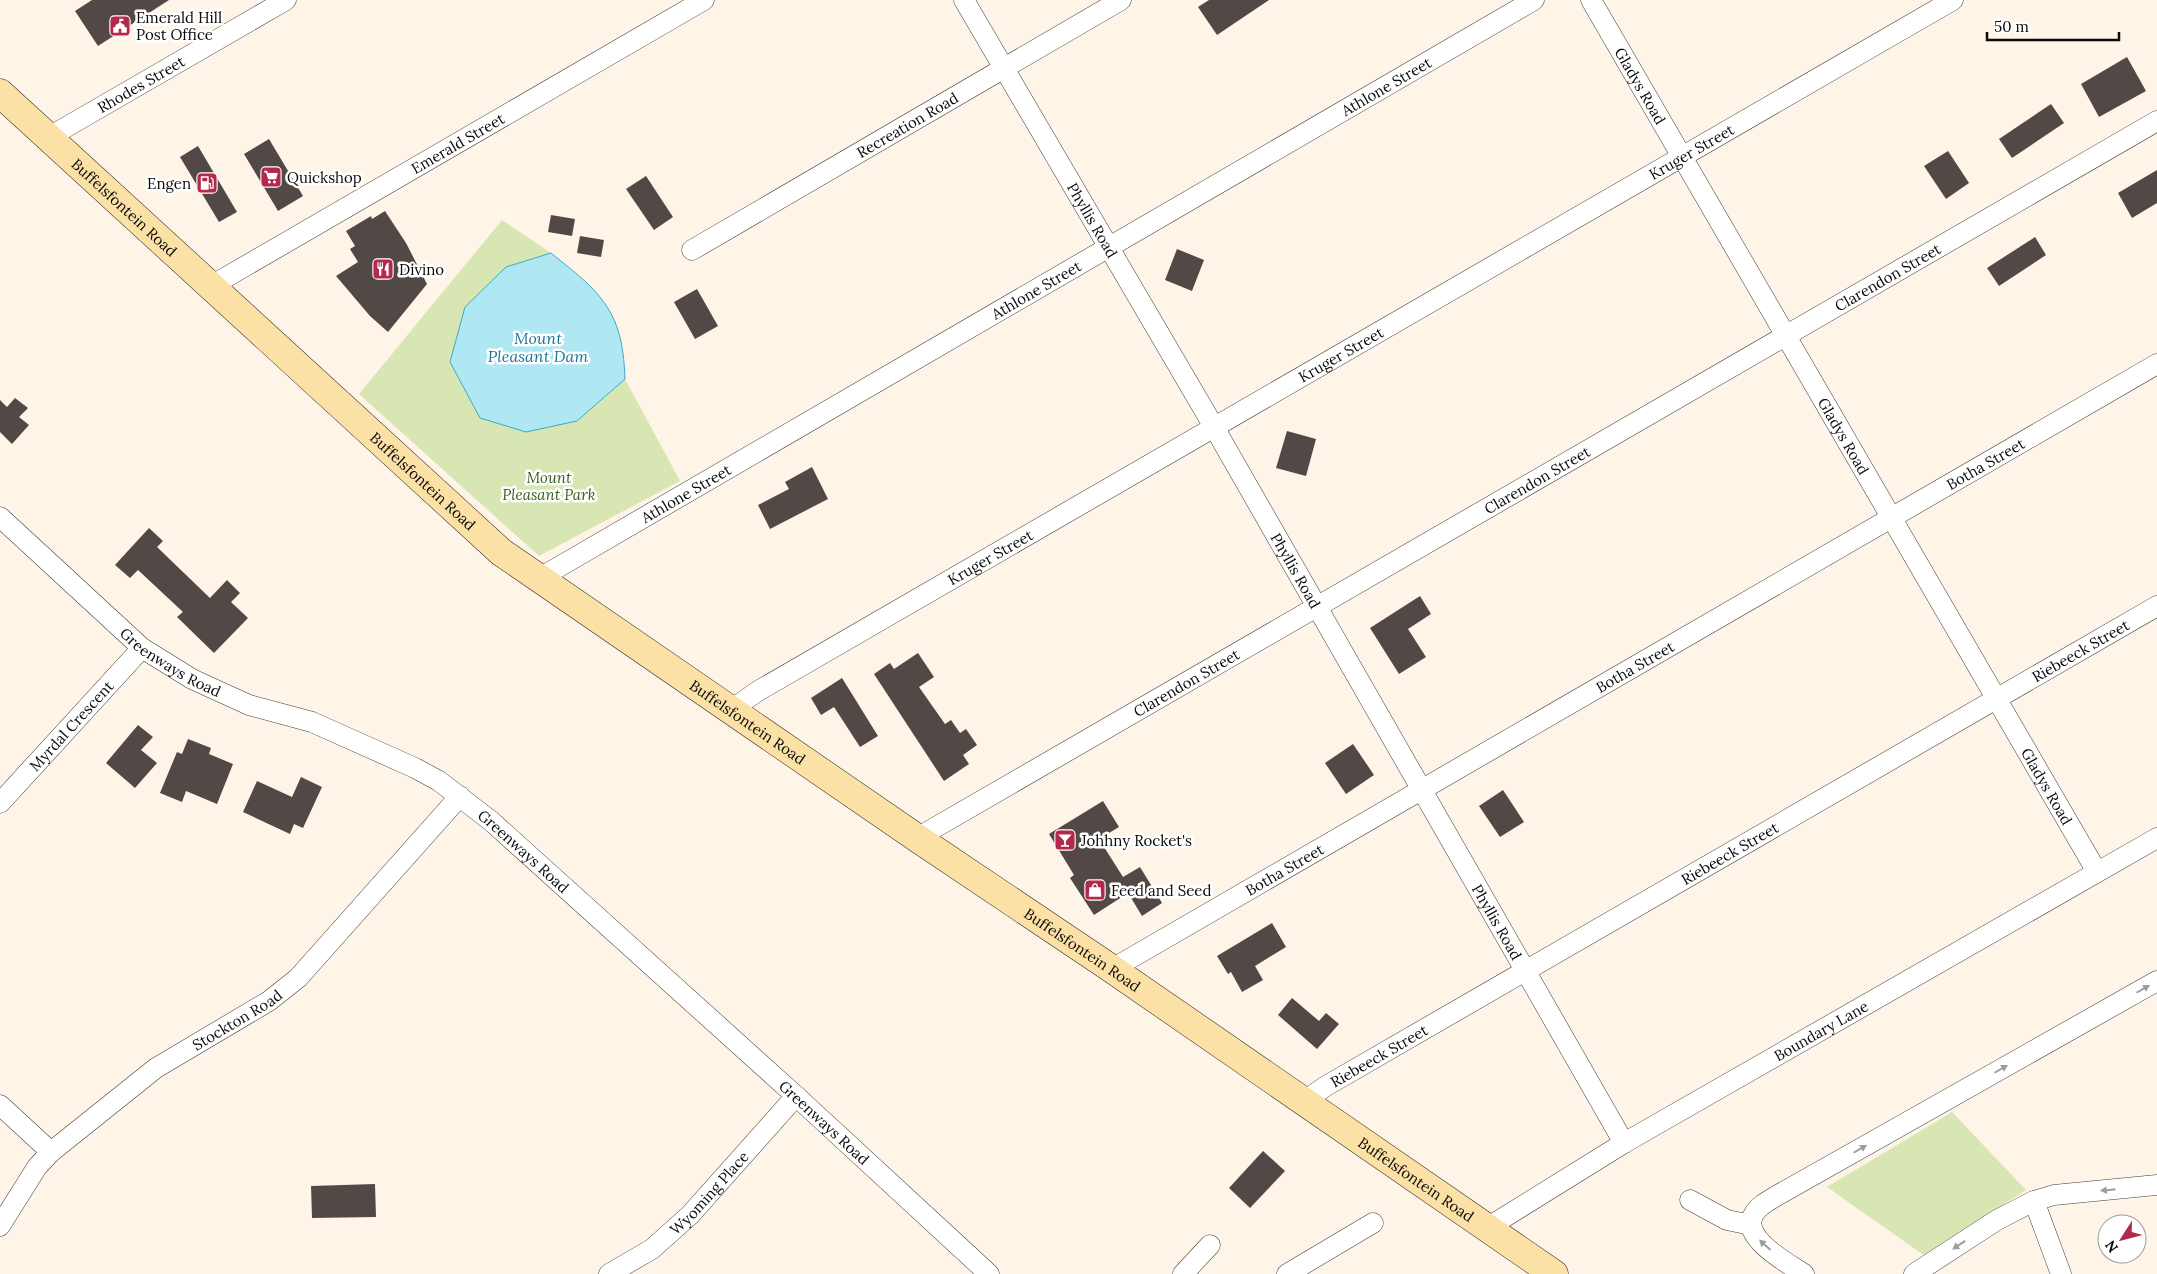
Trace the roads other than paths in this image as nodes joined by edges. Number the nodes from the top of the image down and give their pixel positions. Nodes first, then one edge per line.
1 (286, 0) edge
2 (704, 0) edge
3 (964, 0) edge
4 (1121, 0) edge
5 (1534, 0) edge
6 (1591, 0) edge
7 (1953, 0) edge
8 (1004, 69) junction
9 (0, 93) edge
10 (2157, 121) edge
11 (49, 137) junction
12 (1682, 157) junction
13 (1110, 246) junction
14 (692, 250) dead end
15 (211, 286) junction
16 (1786, 336) junction
17 (2157, 364) edge
18 (1214, 426) junction
19 (0, 518) edge
20 (1892, 518) junction
21 (538, 579) junction
22 (2157, 606) edge
23 (1316, 607) junction
24 (142, 648) junction
25 (1998, 699) junction
26 (730, 710) junction
27 (1422, 789) junction
28 (460, 796) junction
29 (0, 803) edge
30 (917, 838) junction
31 (2157, 838) edge
32 (2097, 872) junction
33 (1112, 969) junction
34 (1526, 970) junction
35 (2157, 980) edge
36 (796, 1096) junction
37 (1303, 1102) junction
38 (0, 1105) edge
39 (1624, 1143) junction
40 (51, 1152) junction
41 (2157, 1185) edge
42 (1690, 1200) dead end
43 (2034, 1201) junction
44 (1373, 1223) dead end
45 (1751, 1225) junction
46 (0, 1226) edge
47 (1487, 1228) junction
48 (1210, 1245) dead end
49 (609, 1274) edge
50 (989, 1274) edge
51 (1183, 1274) edge
52 (1287, 1274) edge
53 (1554, 1274) edge
54 (1804, 1274) edge
55 (1914, 1274) edge
56 (2061, 1274) edge

1 - 11 street, Rhodes Street
2 - 15 street, Emerald Street
3 - 8 street, Phyllis Road
4 - 8 street, Recreation Road
5 - 13 street, Athlone Street
6 - 12 street, Gladys Road
7 - 12 street, Kruger Street
8 - 13 street, Phyllis Road
8 - 14 street, Recreation Road
9 - 11 main road, Buffelsfontein Road
10 - 16 street, Clarendon Street
11 - 15 main road, Buffelsfontein Road
12 - 16 street, Gladys Road
12 - 18 street, Kruger Street
13 - 18 street, Phyllis Road
13 - 21 street, Athlone Street
15 - 21 main road, Buffelsfontein Road
16 - 20 street, Gladys Road
16 - 23 street, Clarendon Street
17 - 20 street, Botha Street
18 - 23 street, Phyllis Road
18 - 26 street, Kruger Street
19 - 24 street, Greenways Road
20 - 25 street, Gladys Road
20 - 27 street, Botha Street
21 - 26 main road, Buffelsfontein Road
22 - 25 street, Riebeeck Street
23 - 27 street, Phyllis Road
23 - 30 street, Clarendon Street
24 - 28 street, Greenways Road
24 - 29 street, Myrdal Crescent
25 - 32 street, Gladys Road
25 - 34 street, Riebeeck Street
26 - 30 main road, Buffelsfontein Road
27 - 33 street, Botha Street
27 - 34 street, Phyllis Road
28 - 36 street, Greenways Road
28 - 40 street, Stockton Road
30 - 33 main road, Buffelsfontein Road
31 - 32 street, Boundary Lane
32 - 39 street, Boundary Lane
33 - 37 main road, Buffelsfontein Road
34 - 37 street, Riebeeck Street
34 - 39 street, Phyllis Road
45 -> 35 street
36 - 49 street, Wyoming Place
36 - 50 street, Greenways Road
37 - 47 main road, Buffelsfontein Road
38 - 40 street
39 - 47 street, Boundary Lane
40 - 46 street, Stockton Road
41 -> 43 street
42 - 45 street
43 -> 55 street
43 - 56 street
44 - 52 street
54 -> 45 street
47 - 53 main road, Buffelsfontein Road
48 - 51 street

